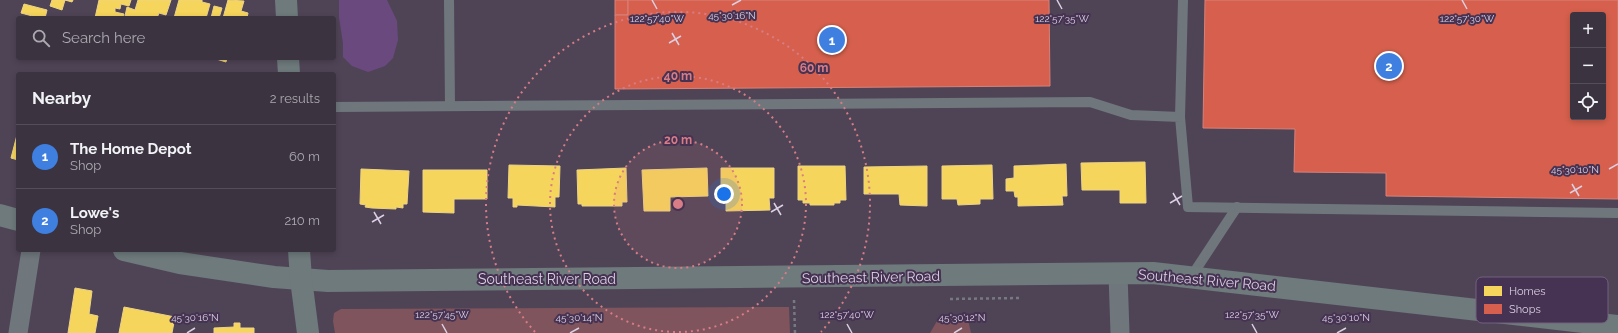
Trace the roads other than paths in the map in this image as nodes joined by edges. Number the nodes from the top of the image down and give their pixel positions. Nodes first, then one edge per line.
1 (286, 0) edge
2 (449, 0) edge
3 (1183, 0) edge
4 (287, 16) edge
5 (288, 60) edge
6 (289, 72) edge
7 (450, 106) junction
8 (336, 107) edge
9 (1180, 117) junction
10 (1237, 207) junction
11 (1618, 213) edge
12 (0, 215) edge
13 (16, 219) edge
14 (31, 252) edge
15 (133, 252) edge
16 (299, 252) edge
17 (1118, 274) junction
18 (1191, 277) junction
19 (301, 279) junction
20 (1476, 310) edge
21 (1592, 323) edge
22 (1618, 326) edge
23 (18, 333) edge
24 (308, 333) edge
25 (1120, 333) edge

1 - 4 main road
2 - 7 lane
3 - 9 lane
5 - 6 main road
7 - 8 lane
7 - 9 lane
9 - 10 lane
10 - 11 lane
10 - 18 lane
12 - 13 main road
14 - 23 street
15 - 19 main road, Southeast River Road
16 - 19 main road
17 - 18 main road, Southeast River Road
17 - 19 main road, Southeast River Road
17 - 25 street
18 - 20 main road, Southeast River Road
19 - 24 main road
21 - 22 main road, Southeast River Road

